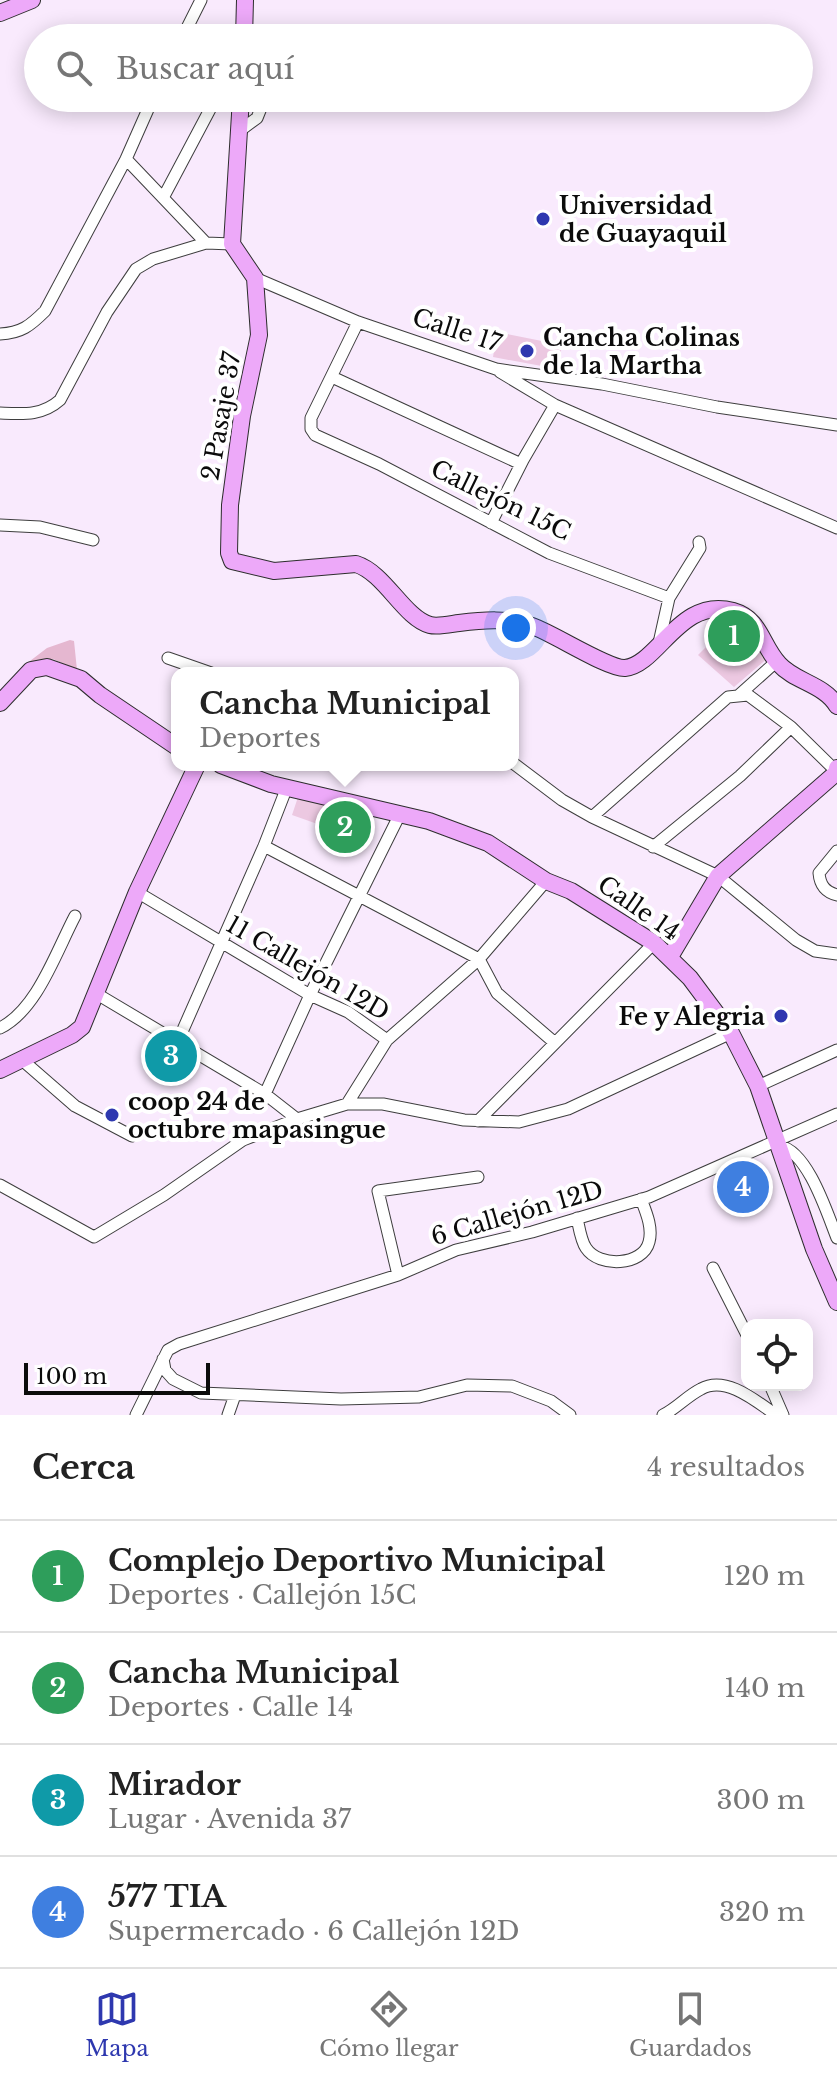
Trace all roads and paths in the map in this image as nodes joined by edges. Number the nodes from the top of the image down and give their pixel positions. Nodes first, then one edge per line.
1 (32, 0) edge
2 (201, 0) edge
3 (245, 0) edge
4 (0, 13) edge
5 (189, 24) edge
6 (244, 24) edge
7 (147, 112) edge
8 (209, 112) edge
9 (240, 112) edge
10 (259, 112) edge
11 (238, 132) junction
12 (126, 159) junction
13 (163, 198) junction
14 (206, 243) junction
15 (232, 244) junction
16 (255, 278) junction
17 (358, 322) junction
18 (0, 334) edge
19 (496, 369) junction
20 (332, 377) junction
21 (555, 405) junction
22 (0, 413) edge
23 (837, 425) edge
24 (521, 464) junction
25 (491, 523) junction
26 (0, 525) edge
27 (837, 528) edge
28 (93, 540) dead end
29 (699, 542) dead end
30 (669, 598) junction
31 (659, 643) junction
32 (168, 658) dead end
33 (777, 661) junction
34 (194, 667) edge
35 (739, 695) junction
36 (0, 703) edge
37 (837, 706) edge
38 (791, 727) junction
39 (171, 743) edge
40 (519, 768) edge
41 (194, 771) edge
42 (237, 771) edge
43 (837, 771) edge
44 (287, 787) junction
45 (400, 814) junction
46 (592, 817) junction
47 (264, 846) junction
48 (653, 847) junction
49 (837, 851) edge
50 (718, 876) junction
51 (546, 881) junction
52 (137, 892) junction
53 (837, 895) edge
54 (358, 897) junction
55 (75, 916) dead end
56 (221, 943) junction
57 (654, 943) junction
58 (837, 954) edge
59 (670, 957) junction
60 (479, 959) junction
61 (97, 994) junction
62 (310, 995) junction
63 (0, 1028) edge
64 (731, 1033) junction
65 (387, 1040) junction
66 (178, 1041) junction
67 (555, 1043) junction
68 (837, 1050) edge
69 (21, 1059) junction
70 (0, 1070) edge
71 (758, 1086) junction
72 (265, 1094) junction
73 (347, 1104) junction
74 (837, 1114) edge
75 (297, 1119) junction
76 (478, 1121) junction
77 (132, 1136) dead end
78 (779, 1142) junction
79 (478, 1177) dead end
80 (0, 1185) edge
81 (641, 1199) junction
82 (577, 1218) junction
83 (837, 1238) edge
84 (713, 1268) dead end
85 (398, 1275) junction
86 (837, 1302) edge
87 (741, 1323) edge
88 (163, 1359) junction
89 (773, 1391) edge
90 (235, 1395) junction
91 (136, 1415) edge
92 (228, 1415) edge
93 (570, 1415) edge
94 (663, 1415) edge
95 (776, 1415) edge
96 (783, 1415) edge

1 - 4 street
2 - 5 street
3 - 6 street
7 - 12 street
8 - 13 street
9 - 11 street
10 - 11 street
11 - 15 street
12 - 13 street
12 - 18 street
13 - 14 street
14 - 15 street
14 - 22 street
15 - 16 street
16 - 17 street, Calle 17
16 - 31 street, 2 Pasaje 37
17 - 19 street, Calle 17
17 - 20 street
19 - 21 street
19 - 23 street, Calle 17
20 - 24 street
20 - 25 street, Callejón 15C
21 - 24 street
21 - 27 street
24 - 25 street
25 - 30 street, Callejón 15C
26 - 28 street
29 - 30 street
30 - 31 street
31 - 33 street
32 - 34 street
33 - 35 street
33 - 37 street
35 - 38 street
35 - 46 street
36 - 39 street
38 - 43 street
38 - 48 street
40 - 46 street
41 - 52 street
42 - 44 street, Calle 14
43 - 50 street
44 - 45 street, Calle 14
44 - 47 street
45 - 51 street, Calle 14
45 - 54 street
46 - 48 street
47 - 54 street
47 - 56 street
48 - 50 street
49 - 53 street
50 - 58 street
50 - 59 street
51 - 57 street, Calle 14
51 - 60 street, 11 Callejón 12D
52 - 56 street, 11 Callejón 12D
52 - 61 street
54 - 60 street
54 - 62 street
55 - 63 street
56 - 62 street, 11 Callejón 12D
56 - 66 street
57 - 59 street, Calle 14
57 - 67 street
59 - 64 street, Calle 14
60 - 65 street, 11 Callejón 12D
60 - 67 street
61 - 66 street
61 - 69 street
62 - 65 street, 11 Callejón 12D
62 - 72 street
64 - 71 street, Calle 14
64 - 76 street
65 - 73 street
66 - 72 street
67 - 76 street
68 - 71 street
69 - 70 street
69 - 77 street
71 - 78 street, Calle 14
72 - 75 street
73 - 75 street
73 - 76 street
74 - 78 street, 6 Callejón 12D
75 - 80 street
78 - 81 street, 6 Callejón 12D
78 - 83 street
78 - 86 street, Calle 14
79 - 85 street
81 - 82 street, 6 Callejón 12D
81 - 82 street
82 - 85 street, 6 Callejón 12D
84 - 87 street
85 - 88 street, 6 Callejón 12D
88 - 90 street
88 - 91 street
89 - 96 street
90 - 92 street
90 - 93 street
94 - 95 street

